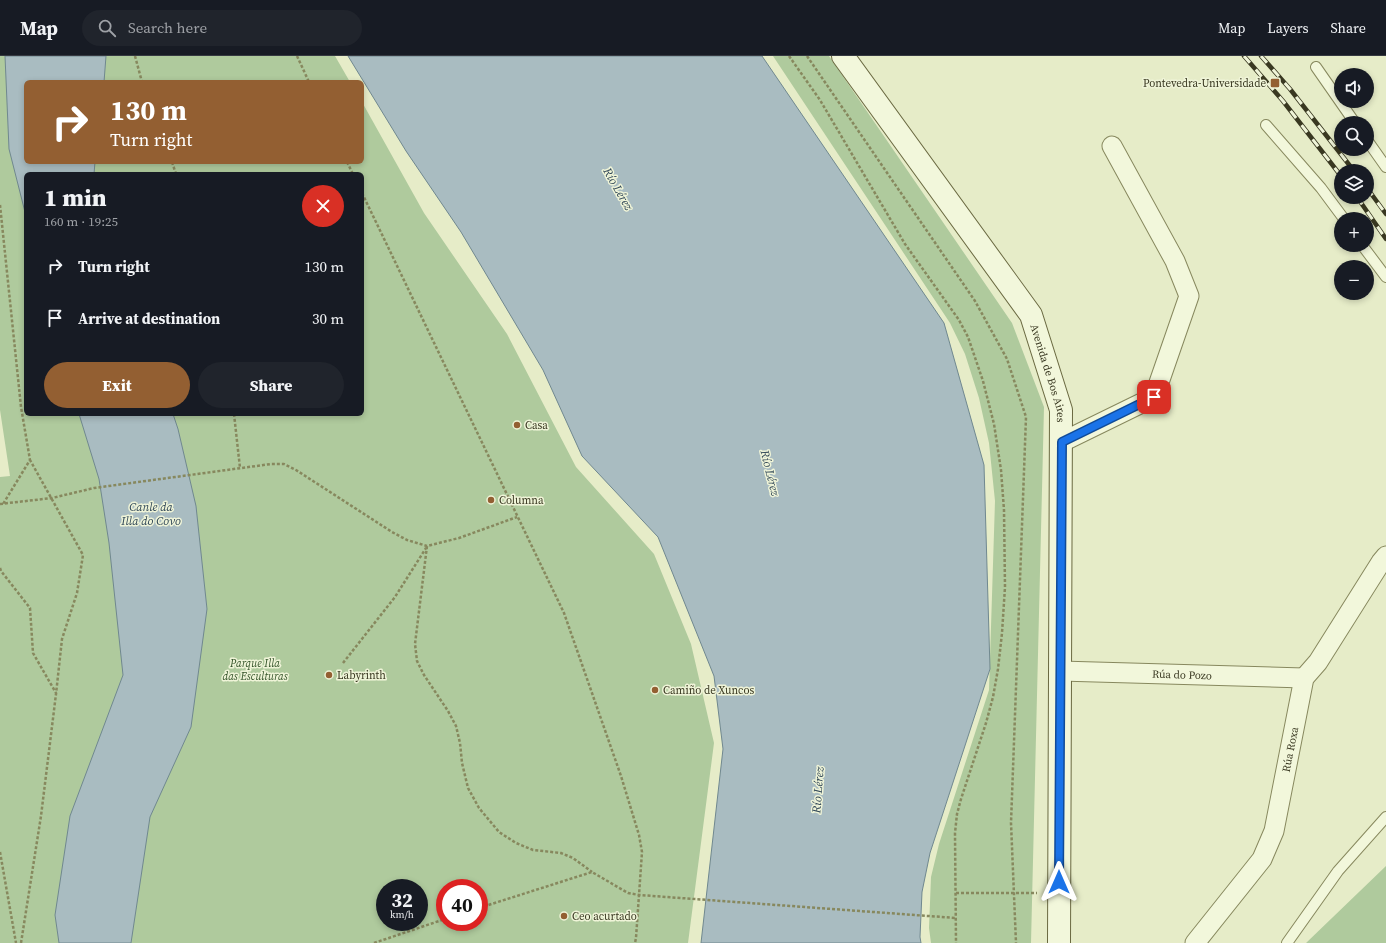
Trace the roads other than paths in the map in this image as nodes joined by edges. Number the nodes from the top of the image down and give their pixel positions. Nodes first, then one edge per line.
1 (843, 56) edge
2 (1316, 67) dead end
3 (1350, 116) edge
4 (1266, 125) dead end
5 (1112, 146) dead end
6 (1374, 150) edge
7 (1386, 167) edge
8 (1339, 212) edge
9 (1367, 252) edge
10 (1386, 278) edge
11 (1062, 442) junction
12 (1386, 556) edge
13 (1060, 671) junction
14 (1304, 678) junction
15 (1386, 817) edge
16 (1059, 943) edge
17 (1195, 943) edge
18 (1287, 943) edge

1 - 11 street, Avenida de Bos Aires
2 - 3 lane
4 - 8 lane
5 - 11 street
6 - 7 lane
9 - 10 lane
11 - 13 street, Avenida de Bos Aires
12 - 14 street
13 - 14 street, Rúa do Pozo
13 - 16 street, Avenida de Bos Aires
14 - 17 street, Rúa Roxa
15 - 18 lane

